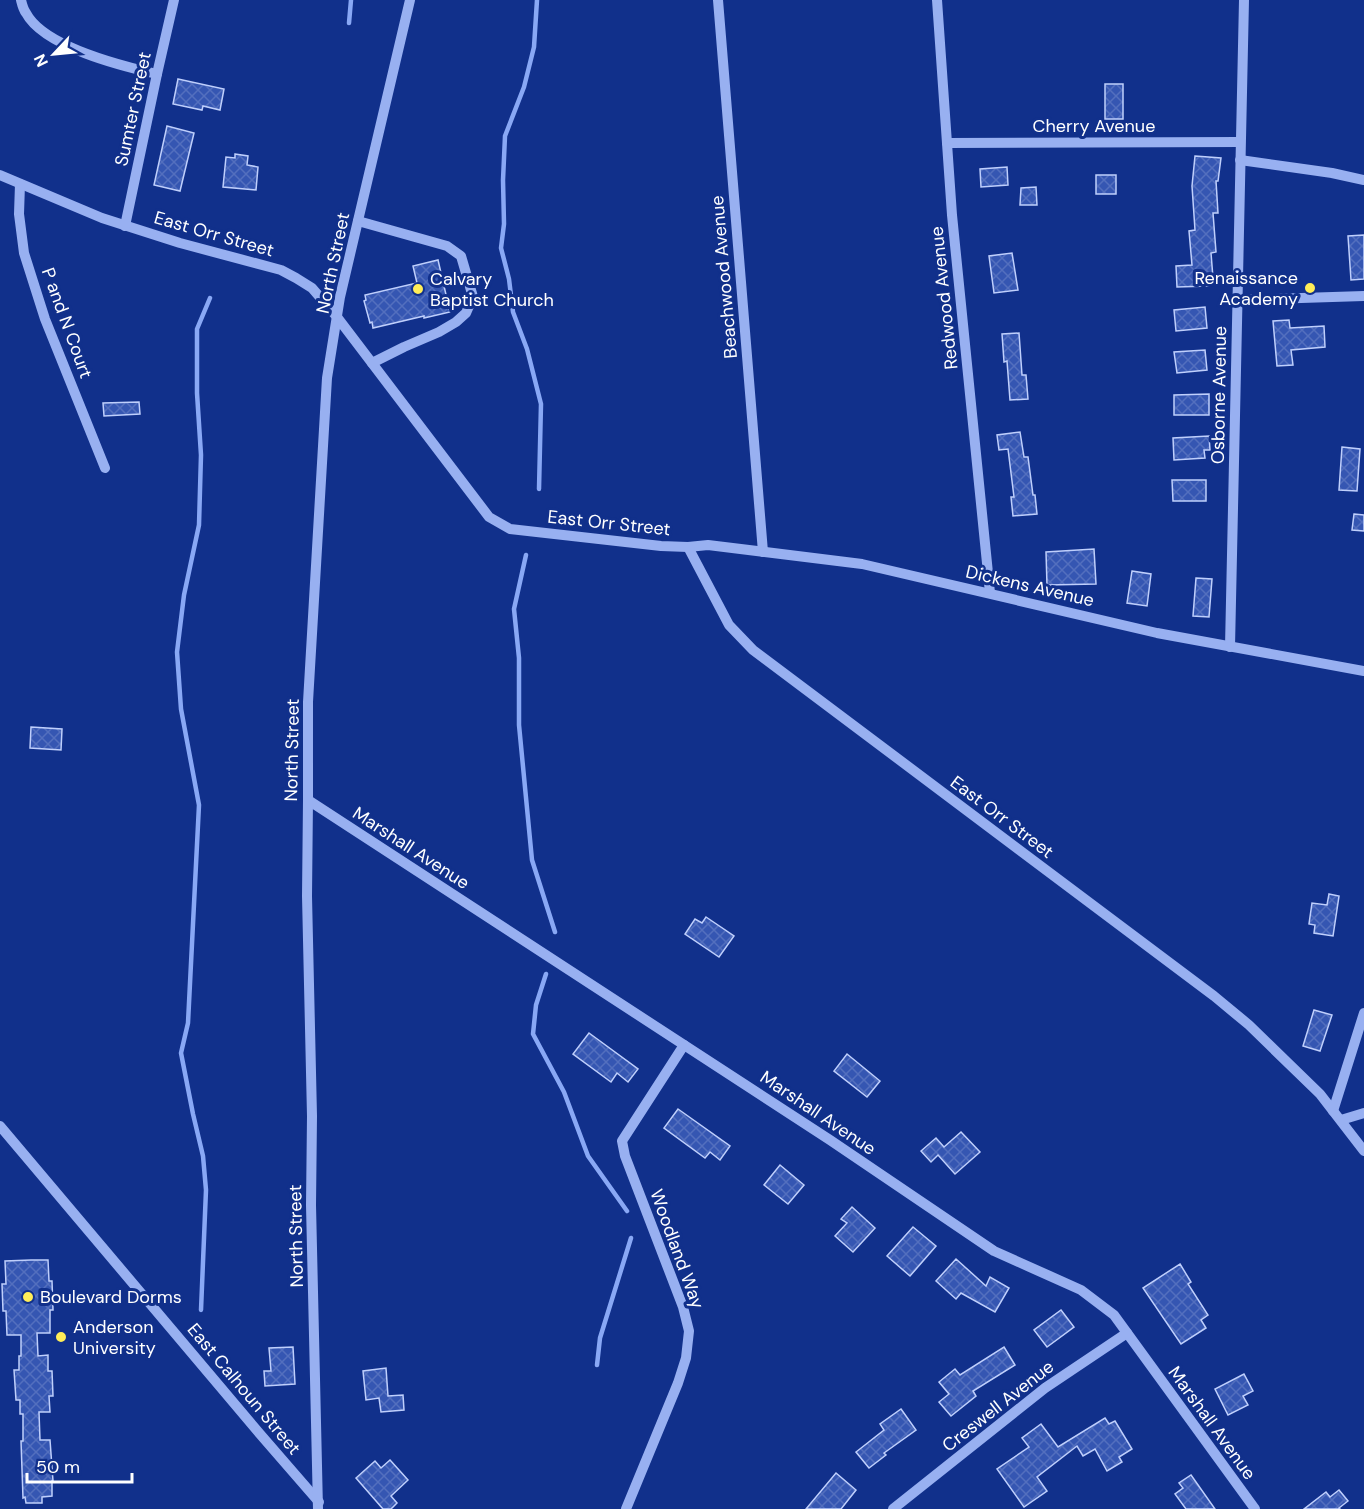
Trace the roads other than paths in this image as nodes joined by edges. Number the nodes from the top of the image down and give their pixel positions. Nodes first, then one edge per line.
1 (21, 0) edge
2 (174, 0) edge
3 (410, 0) edge
4 (718, 0) edge
5 (937, 0) edge
6 (1244, 0) edge
7 (157, 74) junction
8 (1240, 142) junction
9 (947, 143) junction
10 (1240, 160) junction
11 (0, 175) edge
12 (1364, 180) edge
13 (20, 184) junction
14 (358, 221) junction
15 (125, 226) junction
16 (1364, 296) edge
17 (1238, 300) junction
18 (337, 317) junction
19 (372, 363) junction
20 (105, 468) dead end
21 (688, 547) junction
22 (763, 552) junction
23 (990, 593) junction
24 (1230, 647) junction
25 (1364, 671) edge
26 (308, 800) junction
27 (1364, 1013) edge
28 (684, 1045) junction
29 (1333, 1111) junction
30 (1364, 1113) edge
31 (1341, 1120) junction
32 (0, 1126) edge
33 (1364, 1151) edge
34 (1127, 1333) junction
35 (318, 1504) edge
36 (325, 1509) edge
37 (626, 1509) edge
38 (893, 1509) edge
39 (1255, 1509) edge

1 - 7 street
2 - 7 street, Sumter Street
3 - 14 street, North Street
4 - 22 street, Beachwood Avenue
5 - 9 street, Redwood Avenue
6 - 8 street, Osborne Avenue
7 - 15 street, Sumter Street
8 - 9 street, Cherry Avenue
8 - 10 street, Osborne Avenue
9 - 23 street, Redwood Avenue
10 - 12 street
10 - 17 street, Osborne Avenue
11 - 13 street, East Orr Street
13 - 15 street, East Orr Street
13 - 20 street, P and N Court
14 - 18 street, North Street
14 - 19 street
15 - 18 street, East Orr Street
16 - 17 street
17 - 24 street, Osborne Avenue
18 - 19 street, East Orr Street
18 - 26 street, North Street
19 - 21 street, East Orr Street
21 - 22 street, Dickens Avenue
21 - 29 street, East Orr Street
22 - 23 street, Dickens Avenue
23 - 24 street, Dickens Avenue
24 - 25 street, Dickens Avenue
26 - 28 street, Marshall Avenue
26 - 35 street, North Street
27 - 29 street
28 - 34 street, Marshall Avenue
28 - 37 street, Woodland Way
29 - 31 street, East Orr Street
30 - 31 street
31 - 33 street, East Orr Street
32 - 35 street, East Calhoun Street
34 - 38 street, Creswell Avenue
34 - 39 street, Marshall Avenue
35 - 36 street, East Calhoun Street

